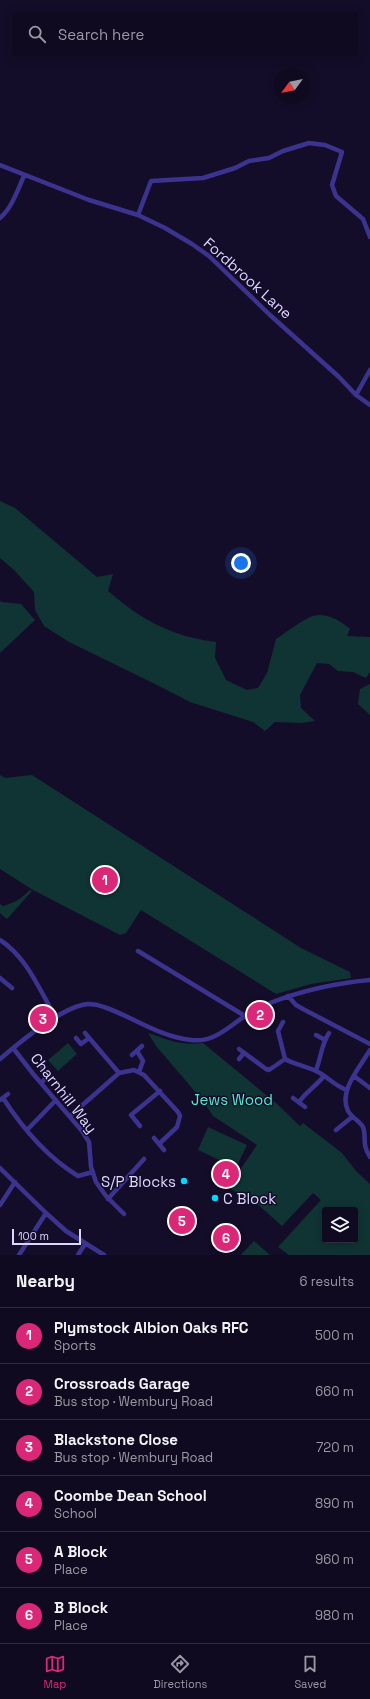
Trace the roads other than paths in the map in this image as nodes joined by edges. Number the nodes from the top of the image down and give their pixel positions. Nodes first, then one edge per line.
1 (0, 165) edge
2 (24, 176) junction
3 (138, 215) junction
4 (0, 218) edge
5 (370, 237) edge
6 (370, 370) edge
7 (356, 395) junction
8 (370, 405) edge
9 (0, 940) edge
10 (138, 951) dead end
11 (0, 978) edge
12 (370, 980) edge
13 (12, 988) dead end
14 (288, 996) junction
15 (245, 1016) junction
16 (56, 1018) junction
17 (282, 1022) dead end
18 (273, 1027) dead end
19 (278, 1029) junction
20 (85, 1033) dead end
21 (329, 1033) dead end
22 (316, 1035) dead end
23 (76, 1038) dead end
24 (89, 1038) junction
25 (325, 1040) junction
26 (370, 1044) edge
27 (142, 1046) dead end
28 (13, 1048) junction
29 (239, 1049) dead end
30 (370, 1050) edge
31 (137, 1051) junction
32 (244, 1053) junction
33 (132, 1054) dead end
34 (0, 1059) edge
35 (239, 1059) dead end
36 (285, 1059) junction
37 (42, 1068) dead end
38 (316, 1070) junction
39 (139, 1072) junction
40 (119, 1073) junction
41 (324, 1076) junction
42 (354, 1076) junction
43 (41, 1083) junction
44 (370, 1088) edge
45 (347, 1090) junction
46 (160, 1091) junction
47 (8, 1094) dead end
48 (293, 1098) dead end
49 (1, 1099) edge
50 (56, 1100) junction
51 (299, 1102) junction
52 (305, 1107) dead end
53 (70, 1116) junction
54 (352, 1117) junction
55 (336, 1121) dead end
56 (140, 1126) dead end
57 (27, 1130) junction
58 (154, 1138) dead end
59 (159, 1144) junction
60 (164, 1150) dead end
61 (370, 1157) edge
62 (144, 1159) dead end
63 (0, 1168) edge
64 (93, 1172) junction
65 (14, 1182) junction
66 (108, 1199) junction
67 (0, 1205) edge
68 (46, 1213) junction
69 (124, 1214) dead end
70 (85, 1244) junction
71 (19, 1255) edge
72 (78, 1255) edge
73 (104, 1255) edge

1 - 2 street, Fordbrook Lane
2 - 3 street, Fordbrook Lane
2 - 4 street
3 - 5 street
3 - 7 street, Fordbrook Lane
6 - 7 street
7 - 8 street, Fordbrook Lane
9 - 16 street
10 - 15 street
11 - 13 street
12 - 14 street
14 - 15 street
14 - 26 street
15 - 16 street
16 - 28 street
17 - 19 street
18 - 19 street
19 - 36 street
20 - 24 street
21 - 25 street
22 - 25 street
23 - 24 street
24 - 40 street
25 - 38 street
27 - 31 street
28 - 34 street
28 - 43 street, Charnhill Way
29 - 32 street
30 - 42 street
31 - 33 street
31 - 39 street
32 - 35 street
32 - 36 street
36 - 38 street
37 - 43 street
38 - 41 street
39 - 40 street
39 - 46 street
40 - 53 street
41 - 45 street
41 - 51 street
42 - 44 street
42 - 45 street
43 - 50 street, Charnhill Way
45 - 54 street
46 - 56 street
46 - 59 street
47 - 49 street
48 - 51 street
49 - 57 street
50 - 53 street, Charnhill Way
50 - 57 street
51 - 52 street
53 - 64 street, Charnhill Way
54 - 55 street
54 - 61 street
57 - 64 street
58 - 59 street
59 - 60 street
62 - 66 street
63 - 65 street
64 - 66 street, Charnhill Way
65 - 67 street
65 - 68 street
66 - 69 street, Charnhill Way
68 - 70 street
68 - 71 street
70 - 72 street
70 - 73 street

